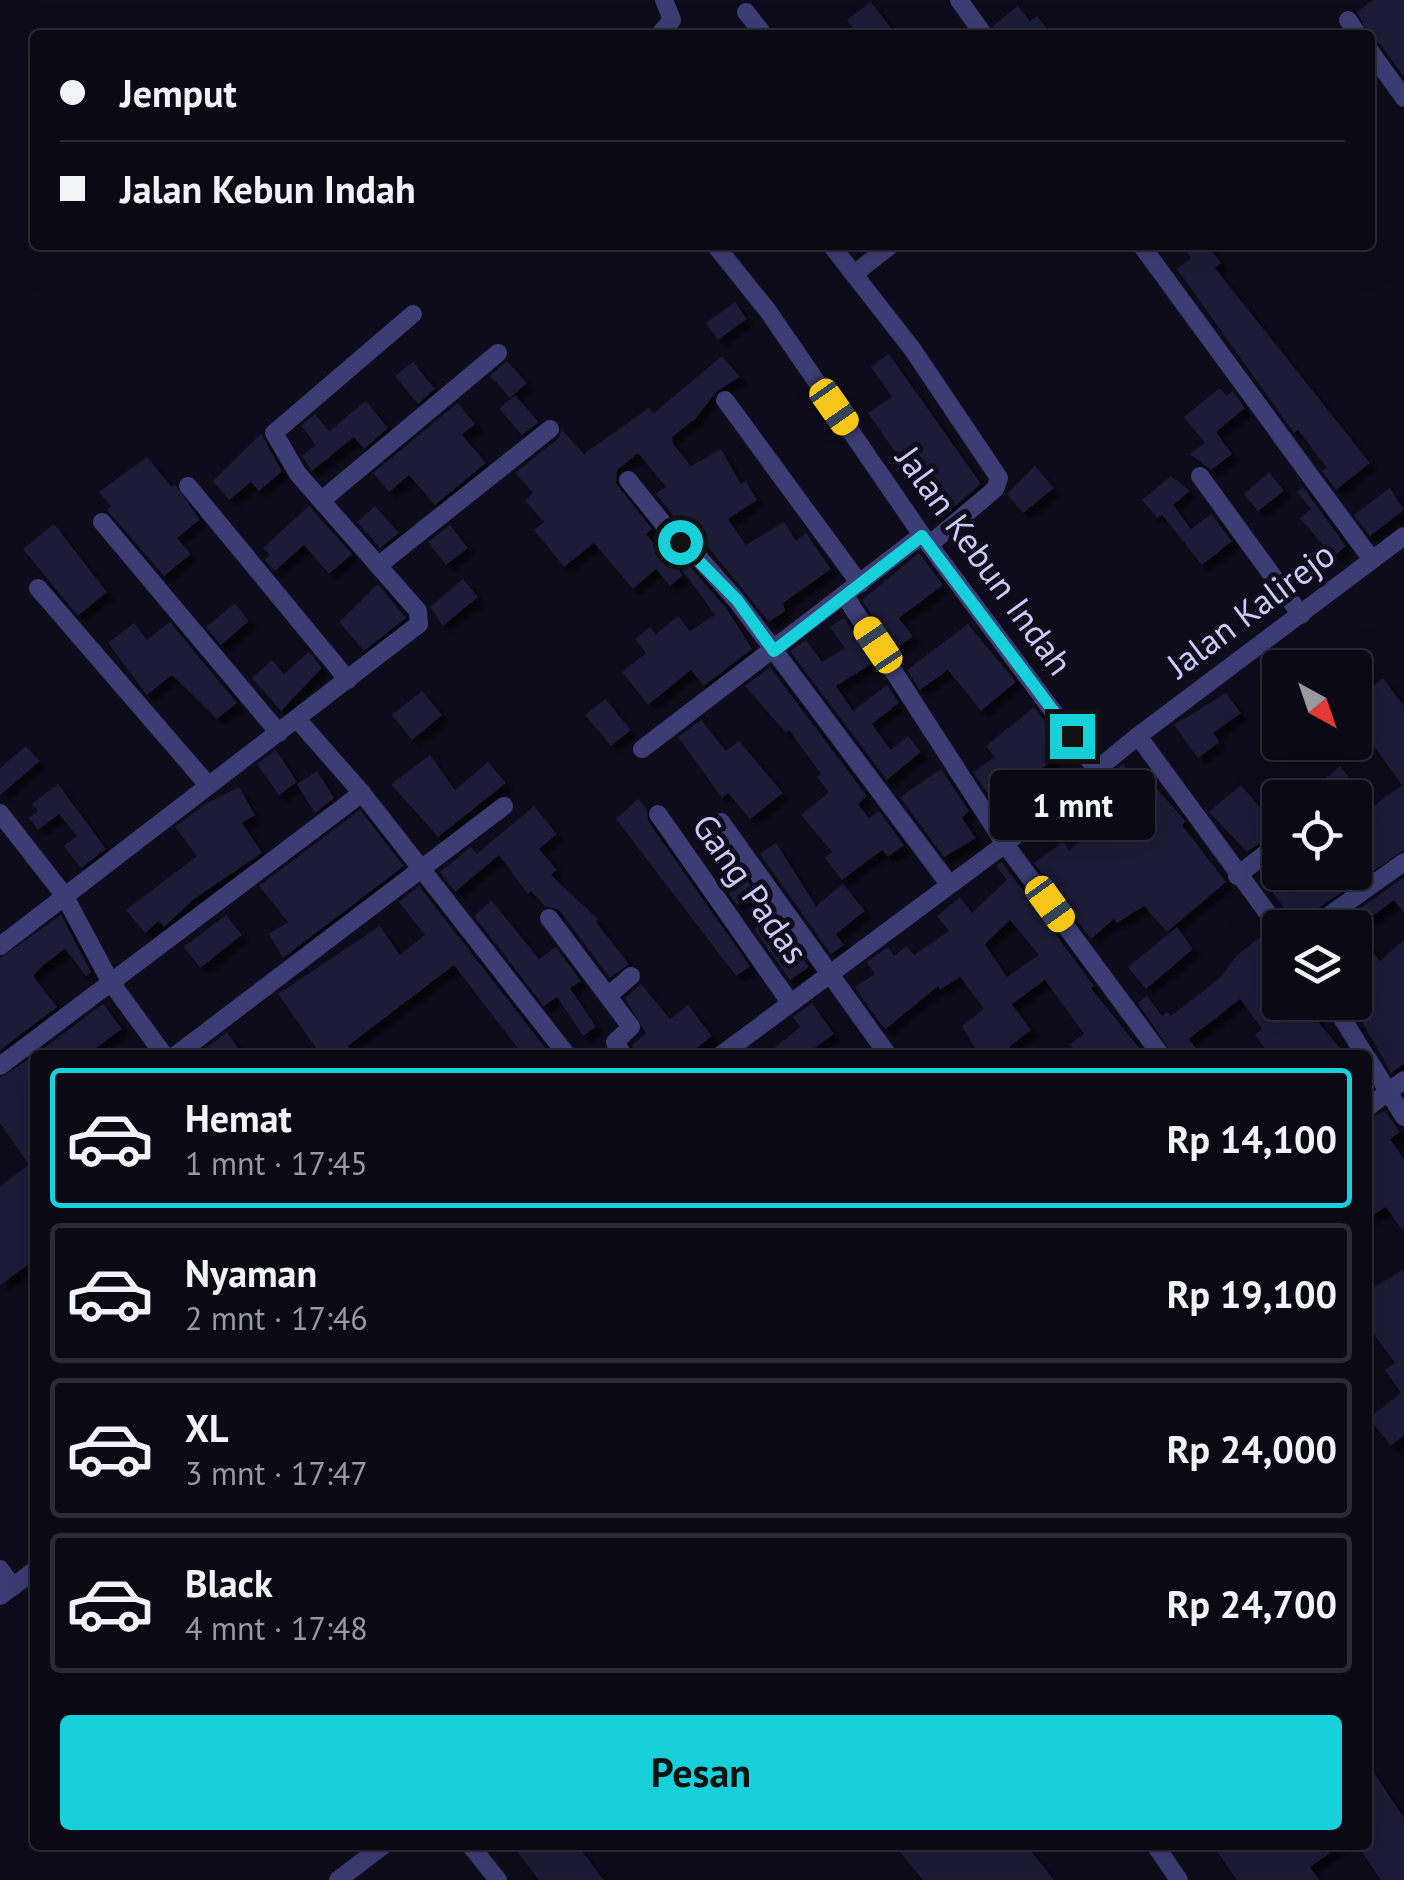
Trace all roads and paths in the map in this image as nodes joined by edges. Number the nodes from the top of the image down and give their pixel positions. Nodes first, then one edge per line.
1 (664, 0) edge
2 (958, 0) edge
3 (746, 12) dead end
4 (664, 30) edge
5 (760, 30) edge
6 (980, 30) edge
7 (1375, 58) edge
8 (1404, 98) edge
9 (719, 250) edge
10 (835, 250) edge
11 (885, 250) edge
12 (1145, 250) edge
13 (854, 274) junction
14 (412, 314) dead end
15 (498, 353) dead end
16 (725, 400) dead end
17 (550, 429) dead end
18 (1200, 476) dead end
19 (628, 480) dead end
20 (188, 486) dead end
21 (322, 500) junction
22 (102, 522) dead end
23 (1404, 536) edge
24 (926, 540) junction
25 (1372, 560) junction
26 (379, 565) junction
27 (860, 584) junction
28 (38, 588) dead end
29 (845, 596) junction
30 (1301, 615) junction
31 (774, 651) junction
32 (348, 680) junction
33 (296, 719) junction
34 (278, 733) junction
35 (1138, 736) junction
36 (642, 749) dead end
37 (1096, 768) junction
38 (208, 785) junction
39 (362, 793) junction
40 (504, 806) dead end
41 (0, 812) edge
42 (658, 814) dead end
43 (721, 822) dead end
44 (1005, 844) junction
45 (1262, 857) edge
46 (1404, 862) edge
47 (420, 871) junction
48 (1238, 876) junction
49 (949, 884) junction
50 (64, 896) junction
51 (1264, 910) edge
52 (1336, 910) edge
53 (549, 918) dead end
54 (0, 946) edge
55 (828, 971) junction
56 (632, 976) dead end
57 (110, 981) junction
58 (608, 995) junction
59 (790, 1001) junction
60 (1343, 1020) edge
61 (160, 1050) edge
62 (183, 1050) edge
63 (563, 1050) edge
64 (620, 1050) edge
65 (727, 1050) edge
66 (884, 1050) edge
67 (1157, 1050) edge
68 (1362, 1050) edge
69 (0, 1066) edge
70 (1372, 1067) edge
71 (1404, 1080) edge
72 (1388, 1092) junction
73 (1372, 1104) edge
74 (1404, 1117) edge
75 (0, 1569) edge
76 (30, 1574) edge
77 (6, 1592) edge
78 (377, 1850) edge
79 (474, 1850) edge
80 (1158, 1850) edge
81 (338, 1880) edge
82 (498, 1880) edge
83 (1179, 1880) edge

1 - 4 street
2 - 6 street
3 - 5 street
7 - 8 street
9 - 24 street, Jalan Kebun Indah
10 - 13 street
11 - 13 street
12 - 25 street
13 - 24 street
14 - 21 street
15 - 21 street
16 - 27 street
17 - 26 street
18 - 30 street
19 - 31 street
20 - 32 street
21 - 26 street
22 - 34 street
23 - 25 street, Jalan Kalirejo
24 - 27 street
24 - 37 street, Jalan Kebun Indah
25 - 30 street, Jalan Kalirejo
26 - 32 street
27 - 29 street
28 - 38 street
29 - 31 street
29 - 44 street
30 - 35 street, Jalan Kalirejo
31 - 36 street
31 - 49 street
32 - 33 street
33 - 34 street
33 - 39 street
34 - 38 street
35 - 37 street, Jalan Kalirejo
35 - 48 street
37 - 44 street, Jalan Kalirejo
38 - 50 street
39 - 47 street
39 - 57 street
40 - 47 street
41 - 50 street
42 - 59 street, Gang Padas
43 - 55 street
44 - 49 street, Jalan Kalirejo
44 - 67 street
45 - 48 street
46 - 52 street
47 - 62 street
47 - 63 street
48 - 51 street
49 - 55 street, Jalan Kalirejo
50 - 54 street
50 - 57 street
53 - 58 street
55 - 59 street, Jalan Kalirejo
55 - 66 street
56 - 58 street
57 - 61 street
57 - 69 street
58 - 64 street
59 - 65 street, Jalan Kalirejo
60 - 68 street
70 - 72 street
71 - 72 street
72 - 73 street
72 - 74 street
75 - 77 street
76 - 77 street
78 - 81 street
79 - 82 street
80 - 83 street

